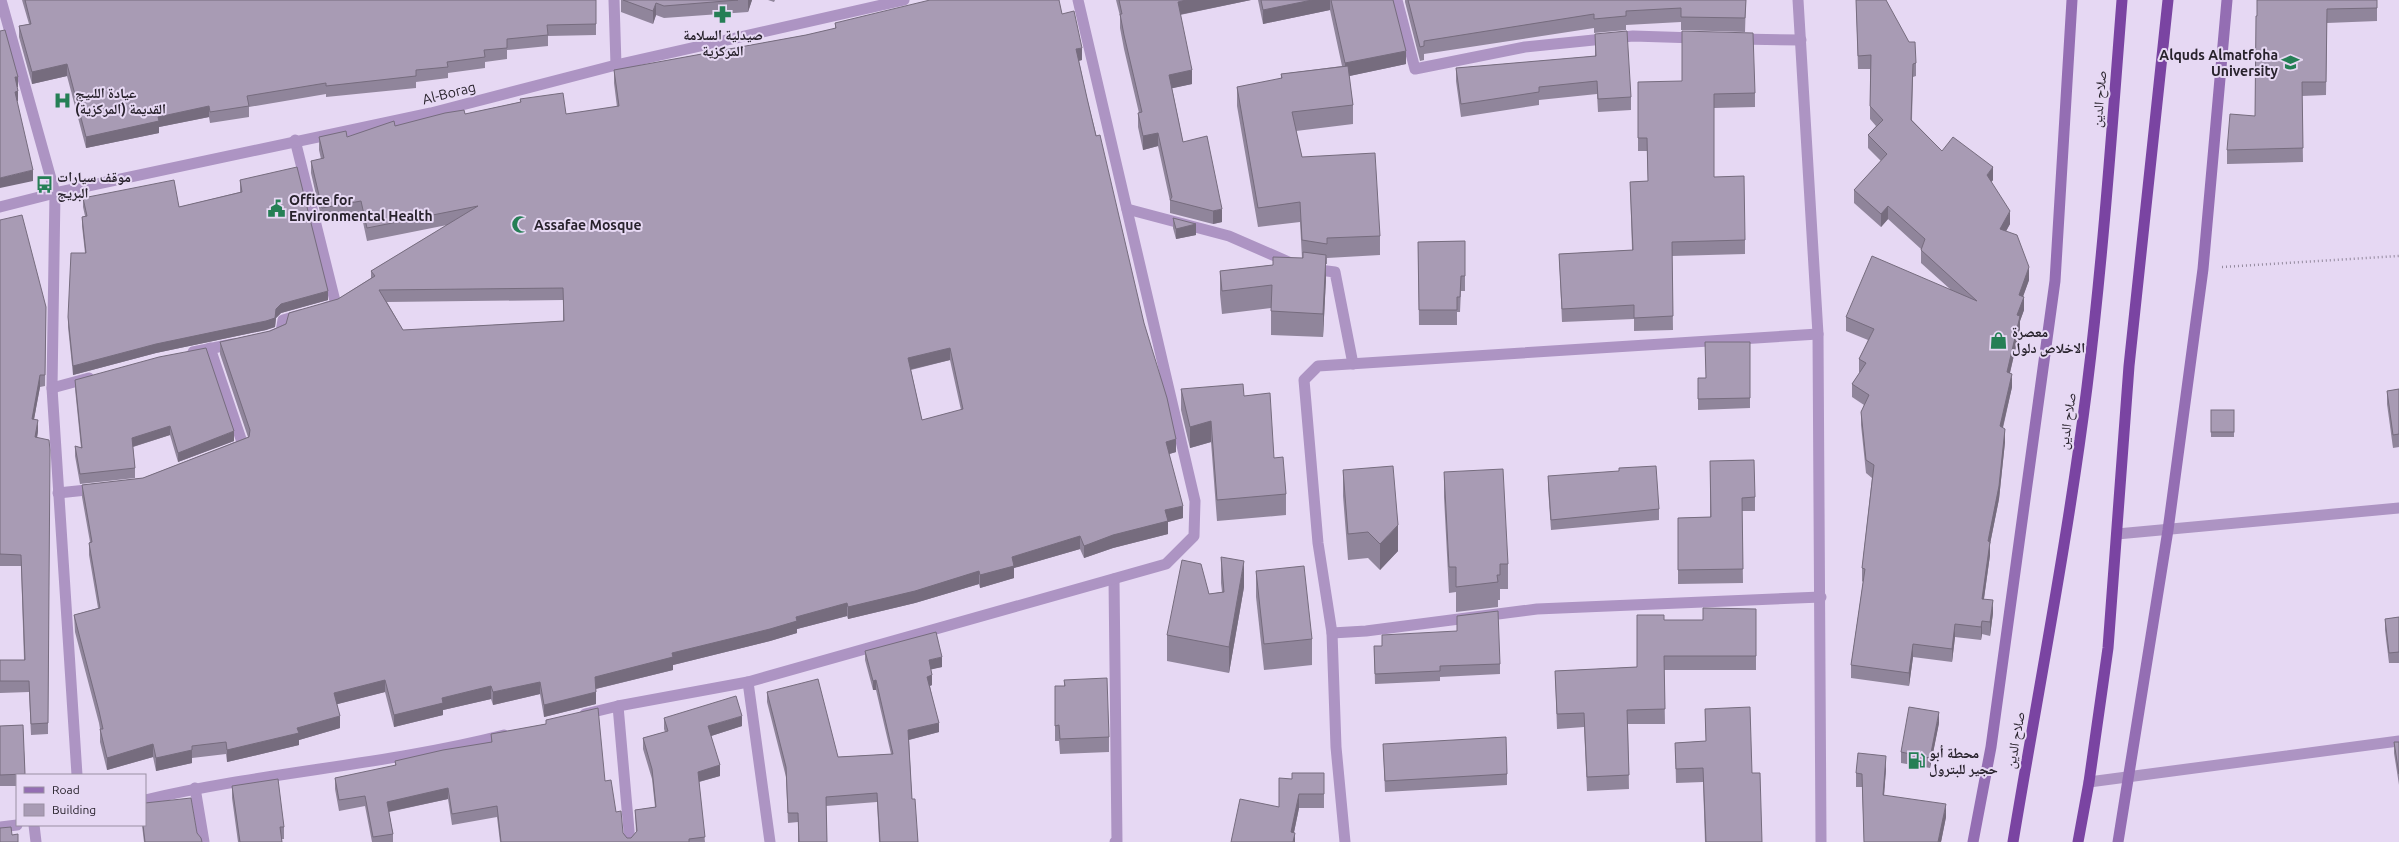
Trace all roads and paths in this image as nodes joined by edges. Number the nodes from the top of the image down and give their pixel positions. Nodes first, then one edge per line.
1 (1, 0) edge
2 (614, 0) edge
3 (904, 0) edge
4 (1078, 0) edge
5 (1397, 0) edge
6 (1798, 0) edge
7 (2072, 0) edge
8 (2122, 0) edge
9 (2168, 0) edge
10 (2227, 0) edge
11 (1705, 38) edge
12 (1729, 38) edge
13 (1801, 40) junction
14 (616, 65) junction
15 (295, 140) junction
16 (55, 193) junction
17 (0, 208) edge
18 (1127, 209) junction
19 (2399, 256) edge
20 (2203, 269) junction
21 (1818, 334) junction
22 (261, 338) edge
23 (246, 341) edge
24 (210, 348) junction
25 (180, 355) edge
26 (1353, 364) junction
27 (97, 376) edge
28 (52, 388) junction
29 (223, 453) edge
30 (104, 488) edge
31 (58, 493) junction
32 (2399, 508) edge
33 (2168, 530) junction
34 (2117, 534) junction
35 (1114, 579) junction
36 (1821, 598) junction
37 (1332, 633) junction
38 (748, 682) junction
39 (618, 706) junction
40 (573, 717) edge
41 (513, 733) edge
42 (2399, 741) edge
43 (77, 774) edge
44 (2130, 775) junction
45 (2090, 782) junction
46 (195, 788) junction
47 (146, 800) edge
48 (16, 825) edge
49 (34, 826) edge
50 (0, 827) edge
51 (36, 842) edge
52 (204, 842) edge
53 (630, 842) edge
54 (770, 842) edge
55 (1115, 842) edge
56 (1345, 842) edge
57 (1821, 842) edge
58 (1973, 842) edge
59 (2013, 842) edge
60 (2078, 842) edge
61 (2118, 842) edge

1 - 16 street
2 - 14 street
3 - 14 street, Al-Borag
4 - 18 street
5 - 11 street
6 - 13 street
7 - 58 main road
8 - 59 highway, صلاح الدين
9 - 34 highway
10 - 20 main road
12 - 13 street
13 - 21 street
14 - 15 street, Al-Borag
15 - 16 street, Al-Borag
15 - 22 street
16 - 17 street, Al-Borag
16 - 28 street
18 - 26 street
18 - 35 street
19 - 20 path
20 - 33 main road
21 - 26 street
21 - 36 street
23 - 24 street
24 - 25 street
24 - 29 street
26 - 37 street
27 - 28 street
28 - 31 street
30 - 31 street
31 - 43 street
32 - 33 street
33 - 34 street
33 - 44 main road
34 - 45 highway
35 - 38 street
35 - 55 street
36 - 37 street
36 - 57 street
37 - 56 street
38 - 39 street
38 - 54 street
39 - 40 street
39 - 53 street
41 - 46 street
42 - 44 street
44 - 45 street
44 - 61 main road
45 - 60 highway
46 - 47 street
46 - 52 street
48 - 50 street
49 - 51 street

